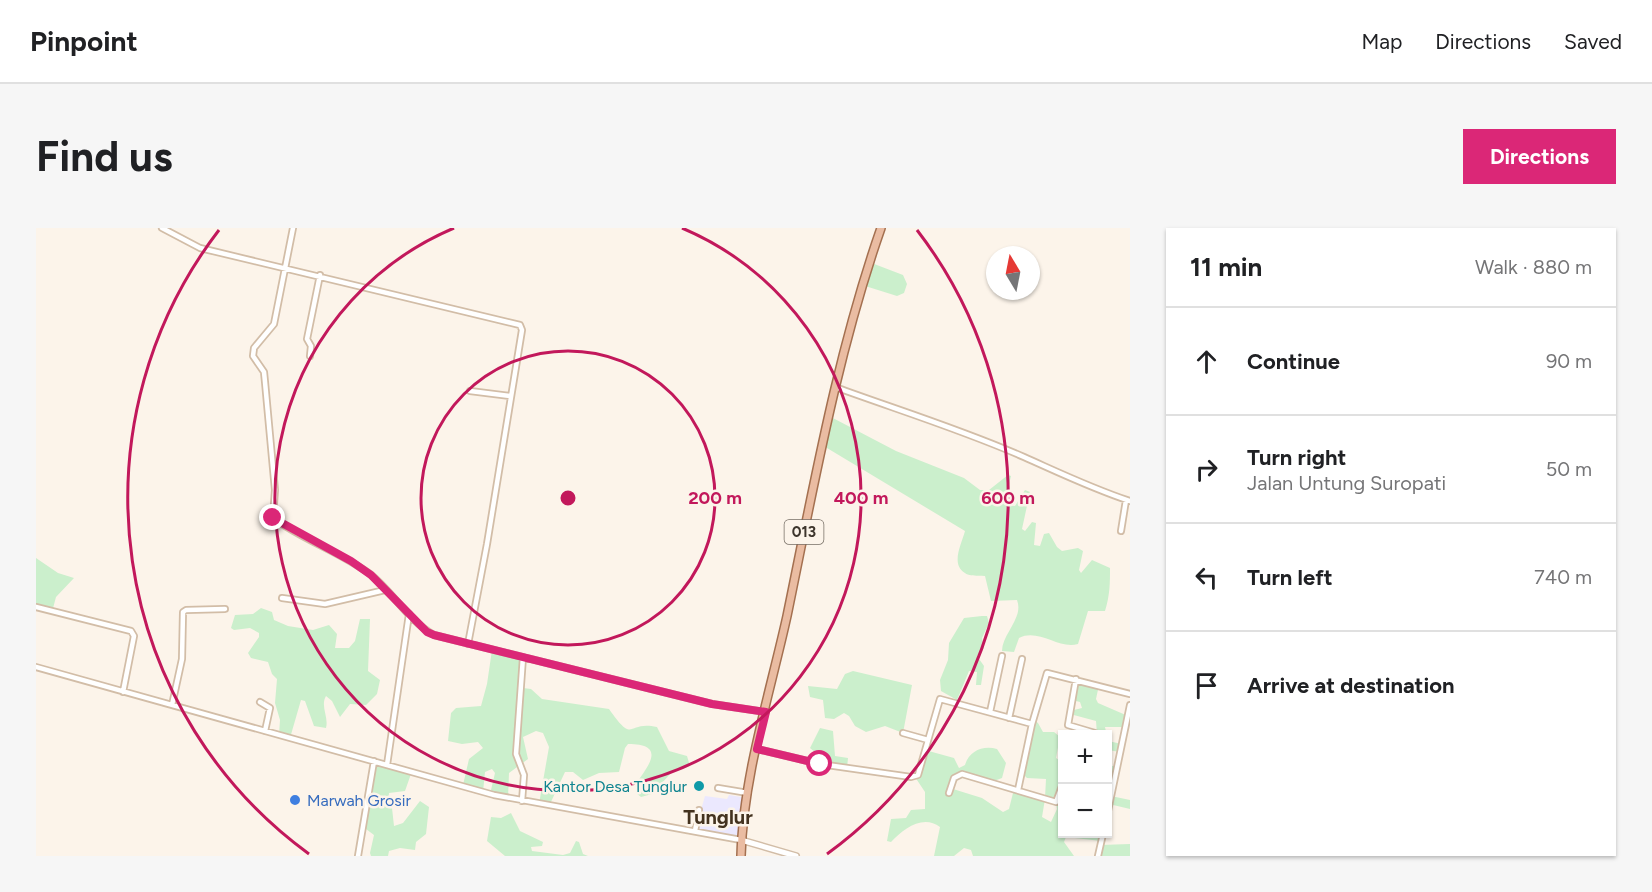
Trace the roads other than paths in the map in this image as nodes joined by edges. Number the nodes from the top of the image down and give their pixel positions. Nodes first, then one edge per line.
1 (162, 228) edge
2 (293, 228) edge
3 (881, 228) edge
4 (286, 271) junction
5 (320, 275) junction
6 (310, 356) dead end
7 (835, 387) junction
8 (470, 391) dead end
9 (510, 396) junction
10 (1128, 501) edge
11 (1121, 531) dead end
12 (385, 590) junction
13 (282, 598) dead end
14 (36, 607) edge
15 (225, 609) dead end
16 (409, 614) junction
17 (468, 644) junction
18 (1002, 656) dead end
19 (523, 657) junction
20 (1022, 659) dead end
21 (36, 668) edge
22 (1076, 679) junction
23 (123, 692) junction
24 (1130, 693) edge
25 (260, 702) dead end
26 (172, 705) junction
27 (1130, 705) edge
28 (766, 712) junction
29 (990, 712) junction
30 (1009, 718) junction
31 (1032, 724) junction
32 (1085, 730) edge
33 (265, 731) junction
34 (903, 733) dead end
35 (928, 740) junction
36 (757, 749) junction
37 (374, 761) junction
38 (387, 765) junction
39 (1112, 786) edge
40 (718, 788) dead end
41 (1018, 790) junction
42 (748, 793) junction
43 (949, 793) dead end
44 (1058, 797) edge
45 (522, 801) junction
46 (699, 810) dead end
47 (695, 831) junction
48 (1102, 838) edge
49 (741, 840) junction
50 (358, 856) edge
51 (741, 856) edge
52 (796, 856) edge
53 (1098, 856) edge

1 - 4 street
2 - 4 street
3 - 7 main road, 013
4 - 5 street
4 - 12 street
5 - 6 street
5 - 9 street
7 - 10 street
7 - 28 main road, 013
8 - 9 street
9 - 17 street
10 - 11 street
12 - 13 street
12 - 16 street
14 - 23 street
15 - 26 street
16 - 17 street
16 - 38 street
17 - 19 street
18 - 29 street
19 - 28 street
19 - 45 street
20 - 30 street
21 - 23 street
22 - 24 street
22 - 31 street
22 - 32 street
23 - 26 street
25 - 33 street
26 - 33 street
27 - 39 street
28 - 36 main road, 013
29 - 30 street
29 - 35 street
30 - 31 street
31 - 41 street
33 - 37 street
34 - 35 street
35 - 36 street
36 - 42 main road, 013
37 - 38 street
37 - 50 street
38 - 45 street
40 - 42 street
41 - 43 street
41 - 44 street
42 - 49 main road, 013
45 - 47 street
46 - 47 street
47 - 49 street
48 - 53 street
49 - 51 main road, 013
49 - 52 street

